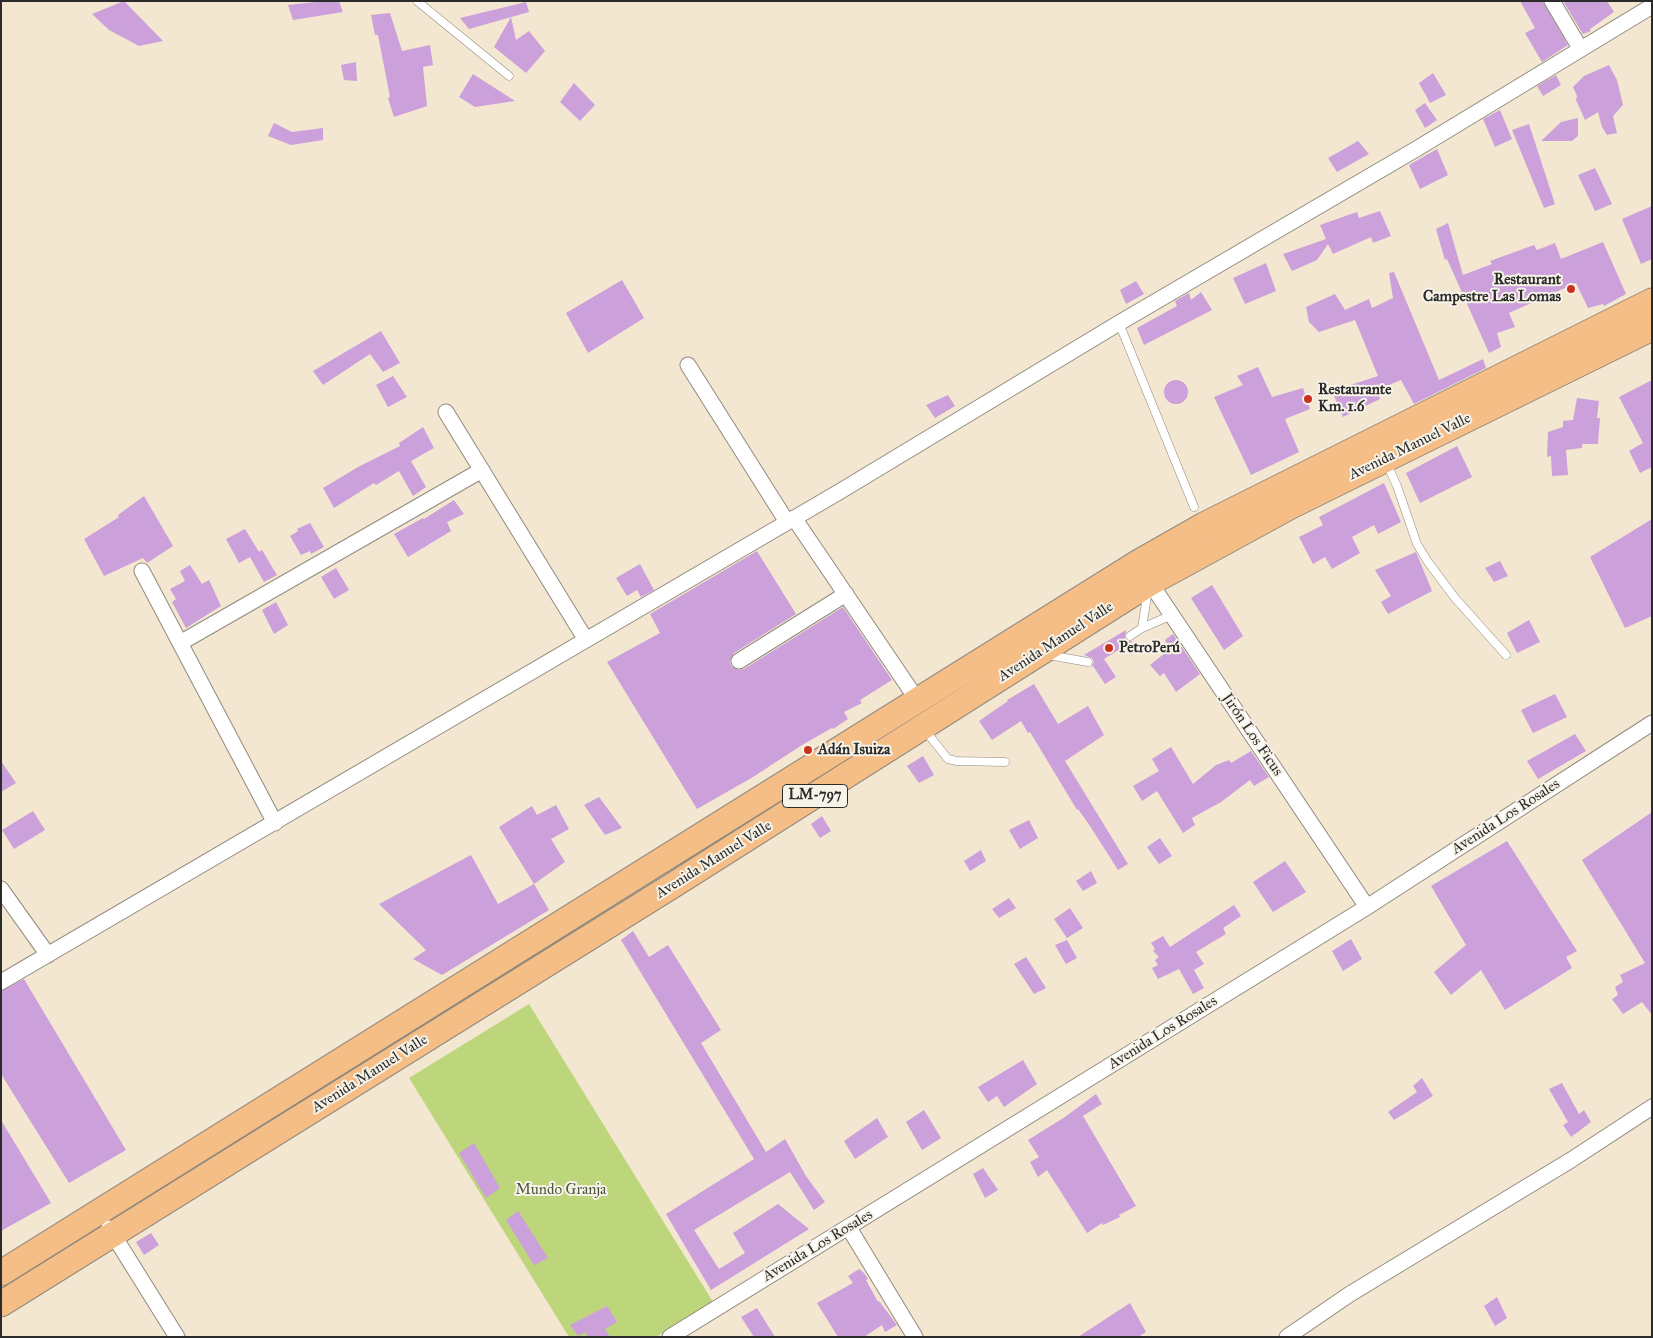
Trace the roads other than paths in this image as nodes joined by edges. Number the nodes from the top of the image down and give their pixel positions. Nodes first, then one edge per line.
1 (417, 1) edge
2 (1552, 1) edge
3 (1652, 6) edge
4 (1580, 48) junction
5 (510, 76) dead end
6 (1652, 301) edge
7 (1119, 322) junction
8 (1652, 328) edge
9 (688, 365) dead end
10 (446, 412) dead end
11 (1385, 460) junction
12 (482, 470) junction
13 (1194, 507) dead end
14 (791, 520) junction
15 (142, 571) dead end
16 (1144, 572) junction
17 (846, 594) junction
18 (1172, 616) junction
19 (1142, 628) junction
20 (1130, 636) dead end
21 (586, 640) junction
22 (180, 644) junction
23 (1038, 654) junction
24 (1506, 655) dead end
25 (739, 661) dead end
26 (1088, 662) dead end
27 (918, 701) junction
28 (1652, 723) edge
29 (924, 727) junction
30 (1005, 762) dead end
31 (275, 823) junction
32 (1, 889) edge
33 (1368, 907) junction
34 (48, 955) junction
35 (1, 982) edge
36 (1652, 1107) edge
37 (101, 1212) junction
38 (849, 1228) junction
39 (113, 1234) junction
40 (1, 1274) edge
41 (1, 1304) edge
42 (177, 1337) edge
43 (670, 1337) edge
44 (915, 1337) edge
45 (1287, 1337) edge

1 - 5 lane
2 - 4 street
3 - 4 street
4 - 7 street
6 - 16 main road, Avenida Manuel Valle / LM-797
7 - 13 lane
7 - 14 street
8 - 11 main road, Avenida Manuel Valle / LM-797
9 - 14 street
10 - 12 street
11 - 16 main road, Avenida Manuel Valle / LM-797
11 - 24 lane
12 - 21 street
12 - 22 street
14 - 17 street
14 - 21 street
15 - 22 street
16 - 18 street, Jirón Los Ficus
16 - 19 lane
16 - 23 main road, Avenida Manuel Valle / LM-797
16 - 27 main road, Avenida Manuel Valle / LM-797
17 - 25 street
17 - 27 street
18 - 19 lane
18 - 33 street, Jirón Los Ficus
19 - 20 lane
21 - 31 street
22 - 31 street
23 - 26 lane
23 - 29 main road, Avenida Manuel Valle / LM-797
27 - 37 main road, Avenida Manuel Valle / LM-797
28 - 33 street, Avenida Los Rosales
29 - 30 lane
29 - 39 main road, Avenida Manuel Valle / LM-797
31 - 34 street
32 - 34 street
33 - 38 street, Avenida Los Rosales
34 - 35 street
36 - 45 street
37 - 39 street
37 - 40 main road, Avenida Manuel Valle / LM-797
38 - 43 street, Avenida Los Rosales
38 - 44 street
39 - 41 main road, Avenida Manuel Valle / LM-797
39 - 42 street

